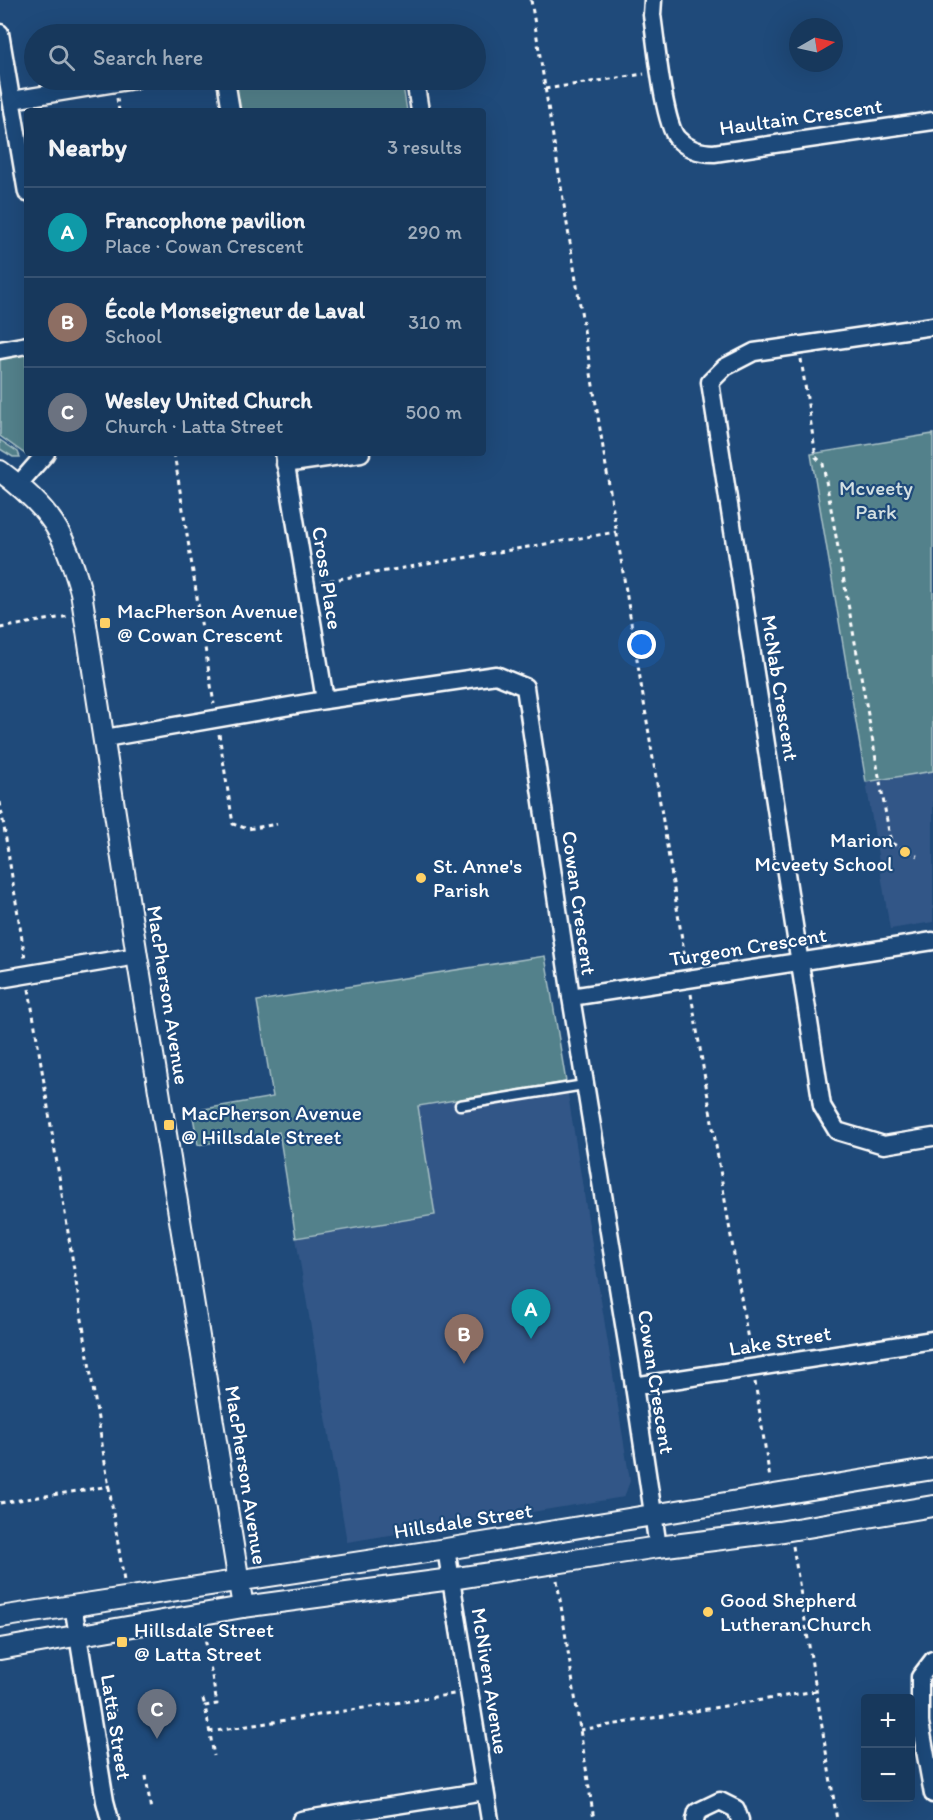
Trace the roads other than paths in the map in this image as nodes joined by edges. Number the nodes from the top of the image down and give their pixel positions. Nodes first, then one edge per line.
1 (653, 0) edge
2 (0, 33) edge
3 (73, 90) edge
4 (228, 90) edge
5 (417, 90) edge
6 (12, 100) junction
7 (231, 108) edge
8 (420, 108) edge
9 (933, 121) edge
10 (24, 175) edge
11 (933, 326) edge
12 (24, 346) edge
13 (0, 350) edge
14 (43, 456) edge
15 (323, 456) edge
16 (285, 459) edge
17 (0, 471) edge
18 (18, 485) junction
19 (325, 700) junction
20 (105, 738) junction
21 (933, 941) edge
22 (137, 956) junction
23 (799, 962) junction
24 (0, 979) edge
25 (571, 997) junction
26 (584, 1085) junction
27 (460, 1105) dead end
28 (933, 1137) edge
29 (933, 1340) edge
30 (634, 1386) junction
31 (933, 1469) edge
32 (933, 1506) edge
33 (653, 1515) junction
34 (658, 1547) junction
35 (446, 1549) junction
36 (239, 1579) junction
37 (451, 1579) junction
38 (73, 1605) junction
39 (243, 1608) junction
40 (0, 1617) edge
41 (78, 1636) junction
42 (0, 1649) edge
43 (933, 1660) edge
44 (485, 1791) junction
45 (933, 1794) edge
46 (110, 1820) edge
47 (301, 1820) edge
48 (490, 1820) edge
49 (694, 1820) edge
50 (740, 1820) edge

1 - 9 street, Haultain Crescent
2 - 6 street
3 - 6 street
4 - 7 street
5 - 8 street
6 - 10 street
11 - 23 street, McNab Crescent
12 - 13 street
14 - 18 street
15 - 16 street, Cross Place
16 - 19 street, Cross Place
17 - 18 street, MacPherson Avenue
18 - 20 street, MacPherson Avenue
19 - 20 street, Cowan Crescent
19 - 25 street, Cowan Crescent
20 - 22 street, MacPherson Avenue
21 - 23 street, Turgeon Crescent
22 - 24 street
22 - 36 street, MacPherson Avenue
23 - 25 street, Turgeon Crescent
23 - 28 street, McNab Crescent
25 - 26 street, Cowan Crescent
26 - 27 lane
26 - 30 street, Cowan Crescent
29 - 30 street, Lake Street
30 - 33 street, Cowan Crescent
31 - 33 street, Hillsdale Street
32 - 34 street
33 - 34 street, Cowan Crescent
33 - 35 street, Hillsdale Street
34 - 37 street
35 - 36 street, Hillsdale Street
35 - 37 street, McNiven Avenue
36 - 38 street, Hillsdale Street
36 - 39 street, MacPherson Avenue
37 - 39 street
37 - 44 street, McNiven Avenue
38 - 40 street, Hillsdale Street
38 - 41 street, Latta Street
39 - 41 street
41 - 42 street
41 - 46 street, Latta Street
43 - 45 street
44 - 47 street
44 - 48 street, McNiven Avenue
49 - 50 street

